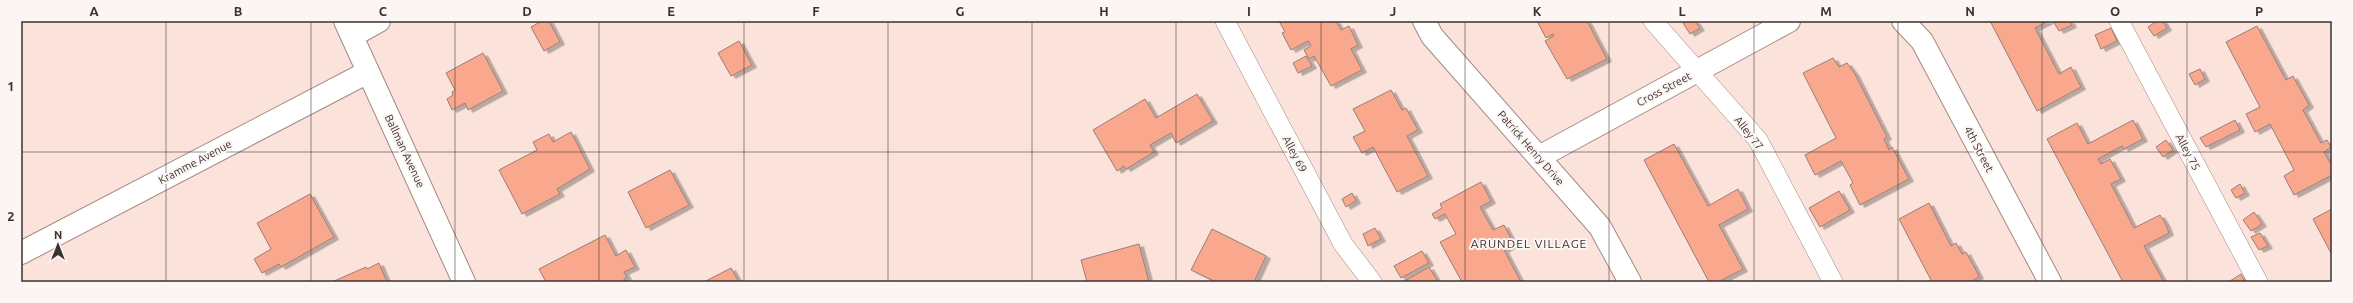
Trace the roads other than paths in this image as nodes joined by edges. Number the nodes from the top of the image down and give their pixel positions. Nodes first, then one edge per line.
1 (379, 21) edge
2 (1225, 21) edge
3 (1424, 21) edge
4 (1653, 21) edge
5 (1789, 21) edge
6 (1903, 21) edge
7 (2119, 21) edge
8 (348, 28) edge
9 (1697, 71) junction
10 (368, 72) junction
11 (1539, 157) junction
12 (21, 253) edge
13 (464, 282) edge
14 (1372, 282) edge
15 (1630, 282) edge
16 (1833, 282) edge
17 (2050, 282) edge
18 (2258, 282) edge

1 - 8 street
2 - 14 lane, Alley 69
3 - 11 street, Patrick Henry Drive
4 - 9 lane, Alley 77
5 - 9 street, Cross Street
6 - 17 street, 4th Street
7 - 18 lane, Alley 75
8 - 10 street, Ballman Avenue
9 - 11 street, Cross Street
9 - 16 lane, Alley 77
10 - 12 street, Kramme Avenue
10 - 13 street, Ballman Avenue
11 - 15 street, Patrick Henry Drive

